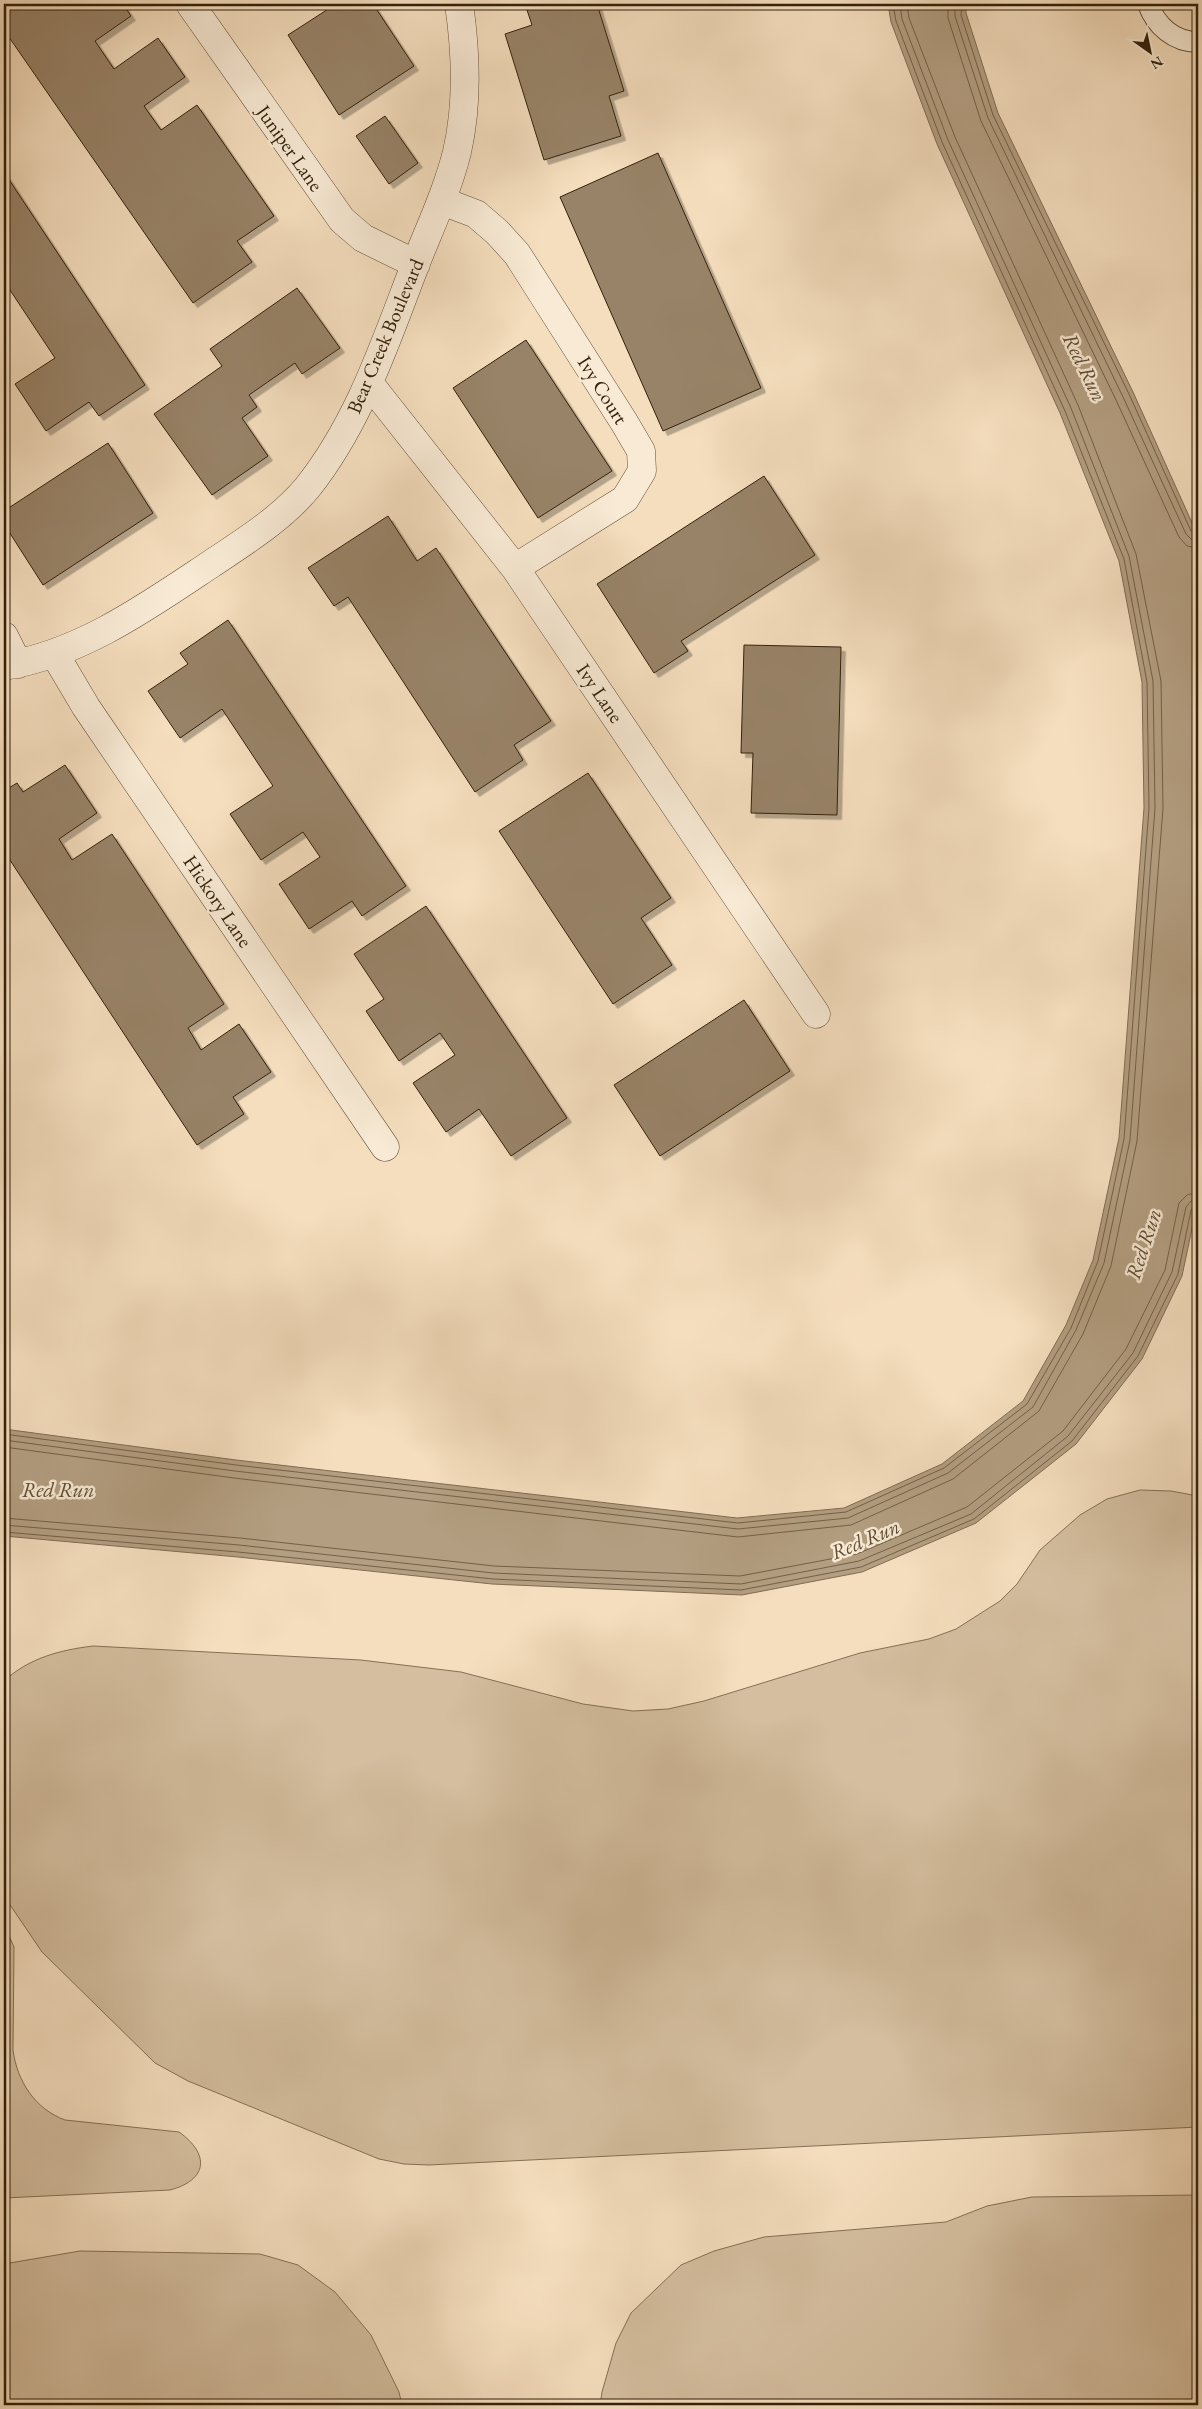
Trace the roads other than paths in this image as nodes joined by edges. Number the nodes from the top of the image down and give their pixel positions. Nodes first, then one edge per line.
1 (190, 4) edge
2 (459, 4) edge
3 (1148, 4) edge
4 (1198, 42) edge
5 (442, 201) junction
6 (416, 264) junction
7 (369, 383) junction
8 (515, 568) junction
9 (4, 636) edge
10 (54, 653) junction
11 (11, 665) edge
12 (816, 1014) dead end
13 (385, 1147) dead end

1 - 6 street, Juniper Lane
2 - 5 street, Bear Creek Boulevard
3 - 4 lane
5 - 6 street, Bear Creek Boulevard
5 - 8 street, Ivy Court
6 - 7 street, Bear Creek Boulevard
7 - 8 street, Ivy Lane
7 - 10 street, Bear Creek Boulevard
8 - 12 street, Ivy Lane
9 - 11 street
10 - 11 street, Bear Creek Boulevard
10 - 13 street, Hickory Lane

